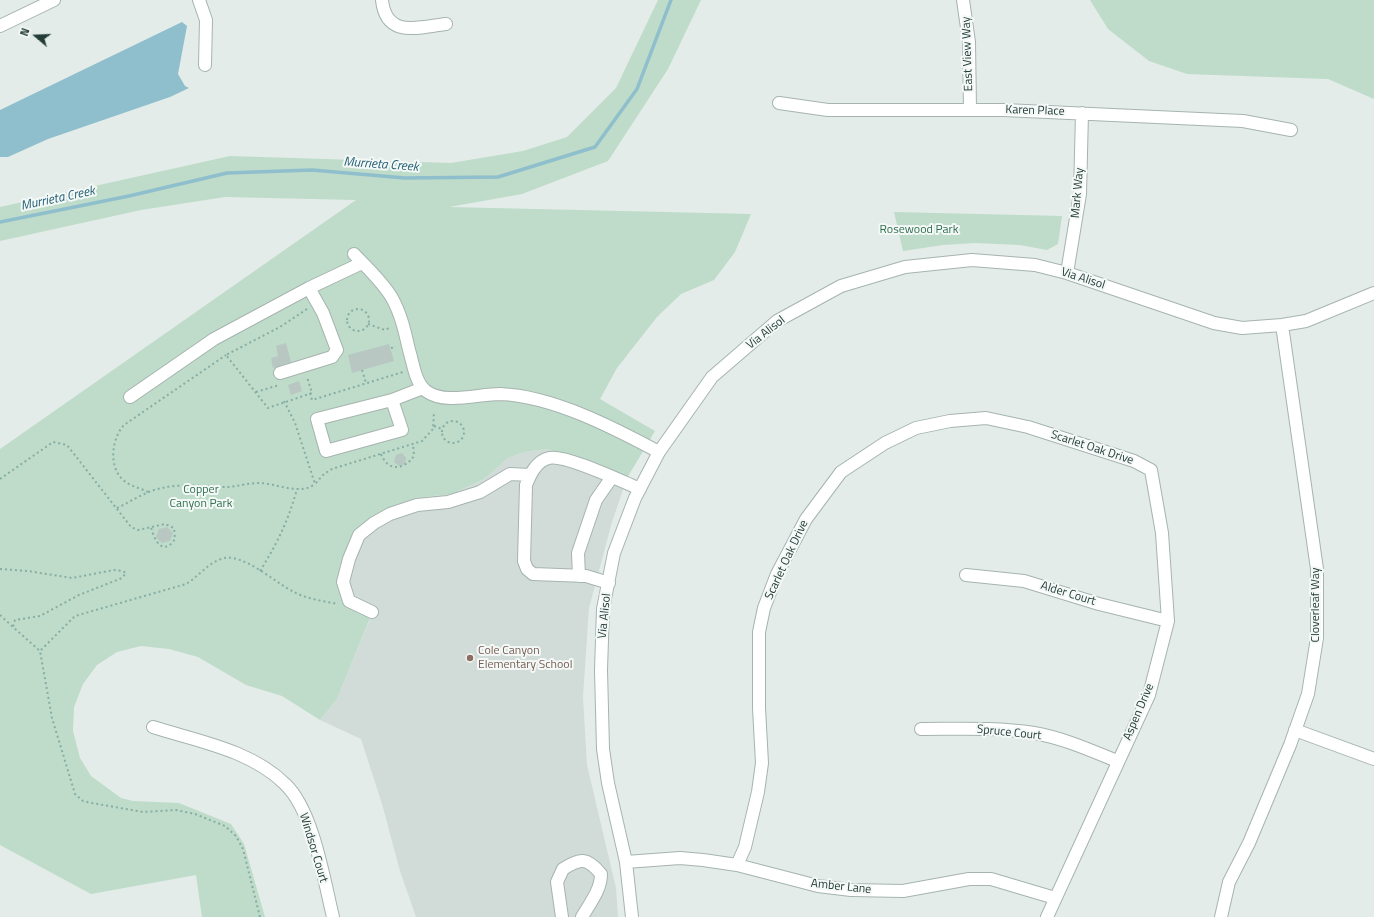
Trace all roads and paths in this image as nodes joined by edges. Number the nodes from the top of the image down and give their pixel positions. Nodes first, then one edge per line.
1 (54, 0) edge
2 (198, 0) edge
3 (382, 0) edge
4 (963, 0) edge
5 (446, 24) dead end
6 (0, 26) edge
7 (205, 66) dead end
8 (779, 103) dead end
9 (970, 109) junction
10 (1082, 113) junction
11 (1291, 130) dead end
12 (354, 254) dead end
13 (362, 263) junction
14 (1067, 273) junction
15 (309, 288) junction
16 (1374, 293) edge
17 (368, 324) junction
18 (1282, 325) junction
19 (392, 327) dead end
20 (226, 355) dead end
21 (362, 370) dead end
22 (405, 371) dead end
23 (280, 373) dead end
24 (366, 383) junction
25 (423, 388) junction
26 (310, 393) dead end
27 (130, 397) dead end
28 (392, 400) junction
29 (434, 426) dead end
30 (442, 429) junction
31 (413, 444) dead end
32 (659, 452) junction
33 (381, 454) dead end
34 (1150, 470) joint
35 (530, 475) junction
36 (612, 478) junction
37 (0, 479) edge
38 (315, 484) dead end
39 (297, 488) junction
40 (640, 489) junction
41 (148, 492) junction
42 (118, 508) junction
43 (151, 527) junction
44 (0, 569) edge
45 (260, 571) junction
46 (966, 575) dead end
47 (579, 576) junction
48 (608, 582) junction
49 (339, 605) dead end
50 (372, 612) dead end
51 (0, 615) edge
52 (1168, 621) junction
53 (13, 627) junction
54 (40, 651) junction
55 (153, 727) dead end
56 (921, 730) dead end
57 (1296, 730) junction
58 (1374, 759) edge
59 (1117, 761) junction
60 (626, 862) junction
61 (737, 865) junction
62 (1055, 898) junction
63 (260, 917) edge
64 (333, 917) edge
65 (562, 917) edge
66 (582, 917) edge
67 (632, 917) edge
68 (1047, 917) edge
69 (1221, 917) edge

1 - 6 street
2 - 7 street
3 - 5 street
4 - 9 street, East View Way
8 - 9 street, Karen Place
9 - 10 street, Karen Place
10 - 11 street, Karen Place
10 - 14 street, Mark Way
12 - 13 street
13 - 15 street
13 - 25 street
14 - 18 street, Via Alisol
14 - 32 street, Via Alisol
15 - 23 street
15 - 27 street
16 - 18 street, Via Alisol
17 - 17 path
17 - 19 path
18 - 57 street, Cloverleaf Way
20 - 41 path
21 - 24 path
22 - 24 path
24 - 26 path
25 - 28 street
25 - 32 street
28 - 28 street
29 - 30 path
30 - 30 path
31 - 33 path
32 - 40 street, Via Alisol
34 - 52 street, Aspen Drive
34 - 61 street, Scarlet Oak Drive
35 - 36 street
35 - 47 street
35 - 50 street
36 - 40 street
36 - 47 street
37 - 42 path
38 - 39 path
39 - 41 path
39 - 45 path
40 - 48 street, Via Alisol
41 - 42 path
42 - 43 path
43 - 43 path
44 - 53 path
45 - 49 path
45 - 54 path
46 - 52 street, Alder Court
47 - 48 street
48 - 60 street, Via Alisol
51 - 53 path
52 - 59 street, Aspen Drive
53 - 54 path
54 - 63 path
55 - 64 street, Windsor Court
56 - 59 street, Spruce Court
57 - 58 street
57 - 69 street, Cloverleaf Way
59 - 62 street, Aspen Drive
60 - 61 street, Amber Lane
60 - 67 street, Via Alisol
61 - 62 street, Amber Lane
62 - 68 street, Aspen Drive
65 - 66 street

